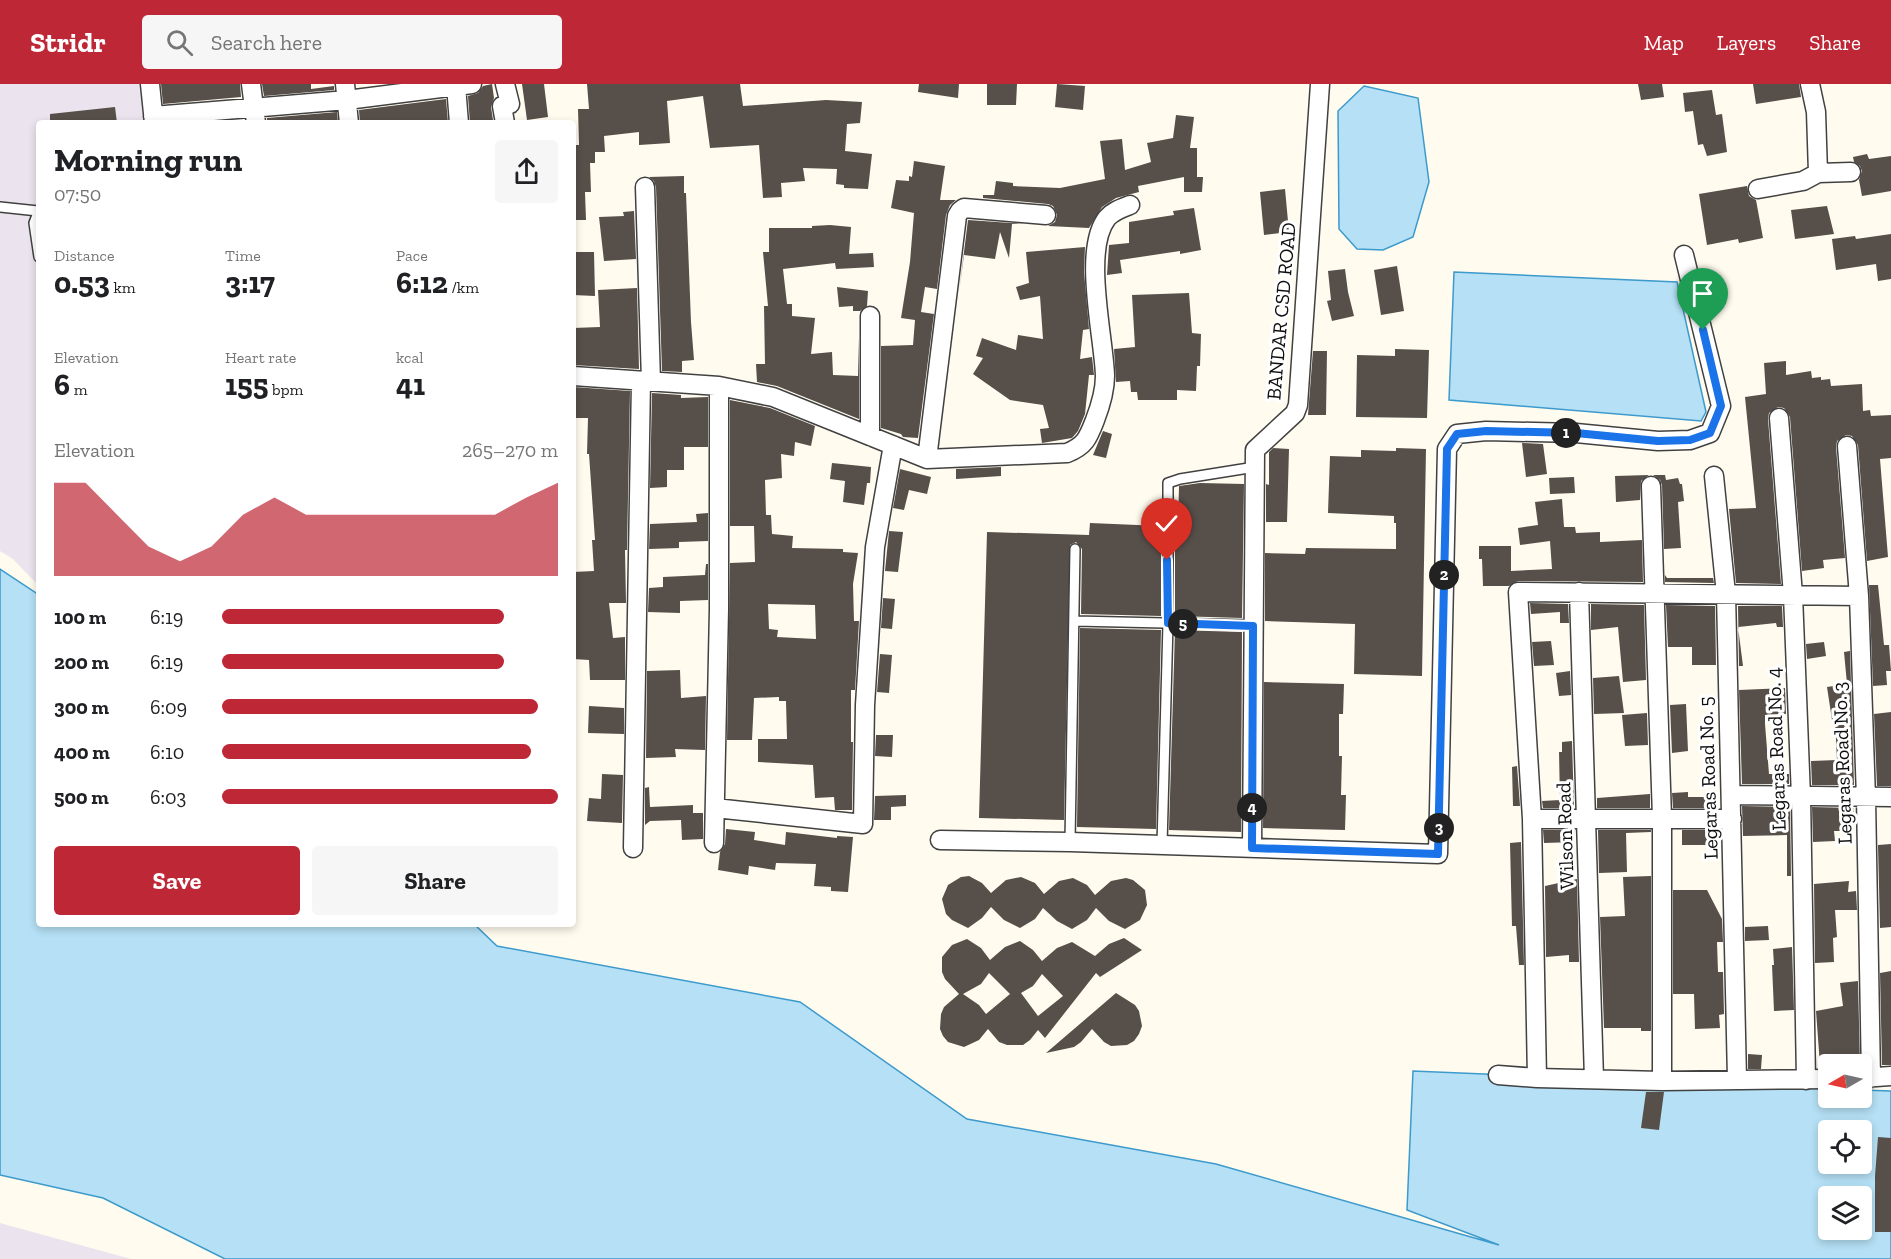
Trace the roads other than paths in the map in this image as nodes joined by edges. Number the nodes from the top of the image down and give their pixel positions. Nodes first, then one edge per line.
1 (150, 84) edge
2 (251, 84) edge
3 (505, 84) edge
4 (1320, 84) edge
5 (1810, 84) edge
6 (464, 85) edge
7 (434, 86) edge
8 (346, 92) edge
9 (255, 115) edge
10 (153, 119) edge
11 (349, 120) edge
12 (459, 120) edge
13 (504, 120) edge
14 (1851, 172) dead end
15 (1818, 173) junction
16 (645, 187) dead end
17 (1758, 189) dead end
18 (1130, 205) dead end
19 (0, 207) edge
20 (36, 211) edge
21 (1046, 215) dead end
22 (36, 218) edge
23 (36, 237) edge
24 (1684, 255) dead end
25 (870, 316) dead end
26 (576, 375) edge
27 (646, 381) junction
28 (719, 386) junction
29 (1779, 418) dead end
30 (870, 436) junction
31 (893, 445) junction
32 (1847, 446) dead end
33 (927, 459) junction
34 (1255, 467) junction
35 (1714, 476) dead end
36 (1651, 486) dead end
37 (1075, 549) dead end
38 (1579, 592) junction
39 (1654, 593) junction
40 (1726, 594) junction
41 (1793, 595) junction
42 (1859, 596) junction
43 (1075, 621) junction
44 (1168, 623) junction
45 (1253, 626) junction
46 (1731, 795) junction
47 (1801, 797) junction
48 (1866, 798) junction
49 (1891, 798) edge
50 (715, 808) junction
51 (1587, 818) junction
52 (1662, 818) junction
53 (1532, 819) junction
54 (1732, 819) junction
55 (940, 840) dead end
56 (1070, 842) junction
57 (714, 843) dead end
58 (1162, 845) junction
59 (633, 848) dead end
60 (1252, 848) junction
61 (1866, 1054) edge
62 (1498, 1075) dead end
63 (1891, 1076) edge
64 (1537, 1078) junction
65 (1872, 1078) edge
66 (1594, 1079) junction
67 (1737, 1079) junction
68 (1818, 1079) edge
69 (1806, 1080) junction
70 (1662, 1081) junction

1 - 10 street
2 - 9 street
3 - 13 street
4 - 34 street, BANDAR CSD ROAD
5 - 15 street
6 - 7 street
6 - 12 street
7 - 8 street
8 - 9 street
8 - 11 street
9 - 10 street
14 - 15 street
15 - 17 street
16 - 27 street
18 - 33 street
19 - 20 lane
21 - 33 street
22 - 23 lane
24 - 60 street
25 - 30 street
26 - 27 street
27 - 28 street
27 - 59 street
28 - 30 street
28 - 50 street
29 - 41 street, Legaras Road No. 4
30 - 31 street
31 - 33 street
31 - 50 street
32 - 42 street, Legaras Road No. 3
34 - 44 lane
34 - 45 street, BANDAR CSD ROAD
35 - 40 street, Legaras Road No. 5
36 - 39 street
37 - 43 lane
38 - 39 street
38 - 51 street, Wilson Road
38 - 53 street
39 - 40 street
39 - 52 street
40 - 41 street
40 - 46 street, Legaras Road No. 5
41 - 42 street
41 - 47 street, Legaras Road No. 4
42 - 48 street, Legaras Road No. 3
43 - 44 lane
43 - 56 lane
44 - 45 lane
44 - 58 lane
45 - 60 street, BANDAR CSD ROAD
46 - 47 street
46 - 54 street, Legaras Road No. 5
47 - 48 street
47 - 69 street, Legaras Road No. 4
48 - 49 street
48 - 61 street, Legaras Road No. 3
50 - 57 street
51 - 52 street
51 - 53 street
51 - 66 street, Wilson Road
52 - 54 street
52 - 70 street
53 - 64 street
54 - 67 street, Legaras Road No. 5
55 - 56 street
56 - 58 street
58 - 60 street
62 - 64 street
63 - 65 street
64 - 66 street
66 - 70 street
67 - 69 street
67 - 70 street
68 - 69 street

